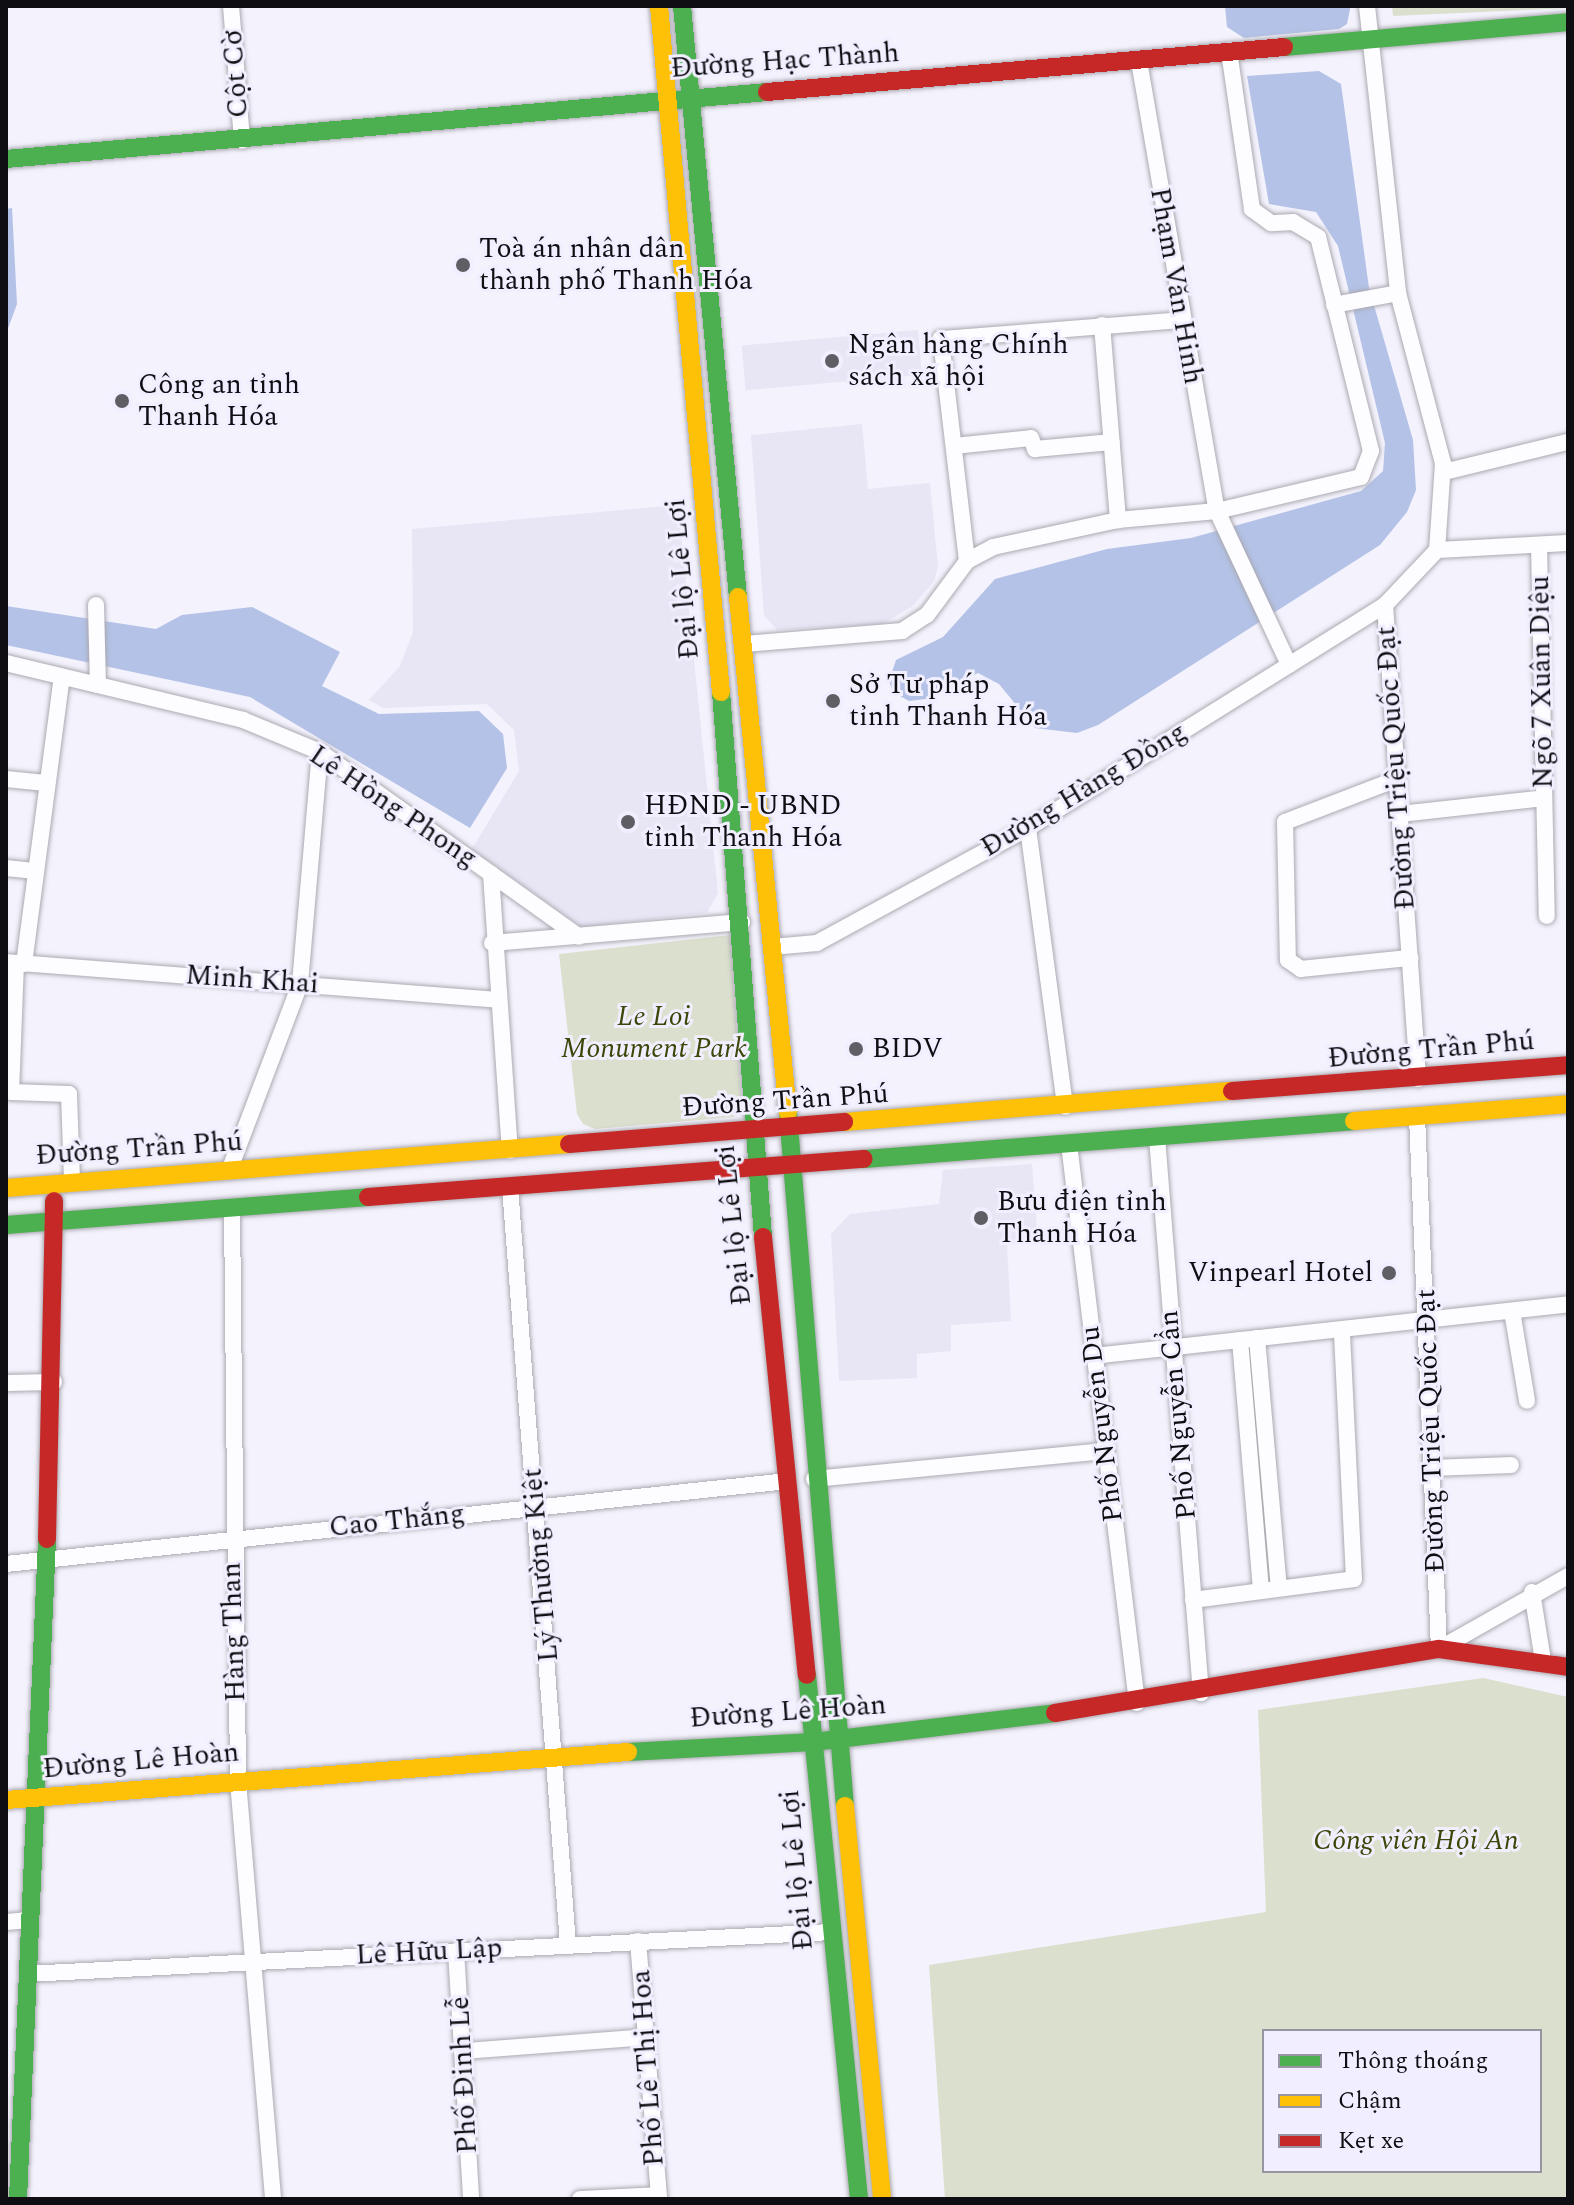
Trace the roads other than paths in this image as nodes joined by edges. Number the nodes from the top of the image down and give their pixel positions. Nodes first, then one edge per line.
1 (231, 6) edge
2 (659, 6) edge
3 (682, 6) edge
4 (1367, 6) edge
5 (1568, 22) edge
6 (1368, 37) junction
7 (1229, 51) junction
8 (1139, 61) junction
9 (691, 95) junction
10 (667, 97) junction
11 (242, 141) junction
12 (6, 159) edge
13 (1390, 294) junction
14 (1334, 305) junction
15 (1182, 320) junction
16 (1102, 325) junction
17 (1112, 442) junction
18 (1567, 442) edge
19 (954, 446) junction
20 (1444, 472) junction
21 (1217, 511) junction
22 (1118, 520) junction
23 (732, 526) junction
24 (706, 529) junction
25 (1568, 543) edge
26 (1539, 545) junction
27 (1437, 550) junction
28 (967, 561) junction
29 (96, 605) dead end
30 (1385, 605) junction
31 (744, 644) junction
32 (6, 663) edge
33 (1289, 665) junction
34 (62, 677) junction
35 (98, 685) junction
36 (320, 752) junction
37 (6, 779) edge
38 (1397, 779) junction
39 (46, 783) junction
40 (1544, 798) junction
41 (1400, 814) junction
42 (1028, 828) junction
43 (6, 868) edge
44 (36, 871) junction
45 (491, 874) junction
46 (1547, 916) dead end
47 (742, 922) junction
48 (579, 937) junction
49 (492, 943) junction
50 (772, 947) junction
51 (1410, 958) junction
52 (16, 963) edge
53 (300, 984) junction
54 (497, 1000) junction
55 (1568, 1065) edge
56 (1418, 1079) junction
57 (1242, 1093) junction
58 (1568, 1104) edge
59 (1065, 1107) junction
60 (1417, 1116) junction
61 (789, 1129) junction
62 (1244, 1130) junction
63 (753, 1132) junction
64 (1157, 1137) junction
65 (1069, 1144) junction
66 (510, 1150) junction
67 (793, 1166) junction
68 (756, 1168) junction
69 (229, 1171) junction
70 (63, 1182) junction
71 (510, 1187) junction
72 (6, 1188) edge
73 (232, 1208) junction
74 (55, 1219) junction
75 (6, 1225) edge
76 (1568, 1304) edge
77 (1512, 1311) junction
78 (1428, 1321) junction
79 (1342, 1330) junction
80 (1248, 1339) junction
81 (1172, 1347) junction
82 (1093, 1356) junction
83 (54, 1382) junction
84 (6, 1383) edge
85 (1527, 1401) dead end
86 (1105, 1451) junction
87 (1511, 1465) dead end
88 (1432, 1468) junction
89 (814, 1479) junction
90 (788, 1481) junction
91 (537, 1506) junction
92 (232, 1540) junction
93 (47, 1559) junction
94 (6, 1564) edge
95 (1568, 1576) edge
96 (1279, 1588) junction
97 (1261, 1591) junction
98 (1532, 1592) junction
99 (1193, 1600) junction
100 (1439, 1649) junction
101 (1543, 1661) junction
102 (1568, 1667) edge
103 (1201, 1693) junction
104 (1137, 1703) junction
105 (837, 1739) junction
106 (813, 1742) junction
107 (556, 1756) junction
108 (238, 1781) junction
109 (33, 1798) junction
110 (6, 1800) edge
111 (29, 1920) junction
112 (6, 1922) edge
113 (831, 1932) junction
114 (638, 1941) junction
115 (568, 1944) junction
116 (456, 1951) junction
117 (256, 1961) junction
118 (27, 1974) junction
119 (646, 2037) junction
120 (465, 2051) junction
121 (658, 2197) edge
122 (18, 2199) edge
123 (273, 2199) edge
124 (471, 2199) edge
125 (580, 2199) edge
126 (859, 2199) edge
127 (882, 2199) edge

1 - 11 street, Cột Cờ
2 - 10 main road, Đại lộ Lê Lợi
3 - 9 main road, Đại lộ Lê Lợi
4 - 6 street
5 - 6 main road, Đường Hạc Thành
6 - 7 main road, Đường Hạc Thành
6 - 13 street
7 - 8 main road, Đường Hạc Thành
7 - 14 street
8 - 9 main road, Đường Hạc Thành
8 - 15 street, Phạm Văn Hinh
9 - 10 main road, Đường Hạc Thành
9 - 23 main road, Đại lộ Lê Lợi
10 - 11 main road, Đường Hạc Thành
10 - 24 main road, Đại lộ Lê Lợi
11 - 12 main road, Đường Hạc Thành
13 - 14 street
13 - 20 street
14 - 21 street
15 - 16 street
15 - 21 street, Phạm Văn Hinh
16 - 17 street
16 - 19 street
17 - 19 street
17 - 22 street
18 - 20 street
19 - 28 street
20 - 27 street
21 - 22 street
21 - 33 street, Phạm Văn Hinh
22 - 28 street
23 - 24 main road
23 - 31 main road, Đại lộ Lê Lợi
24 - 47 main road, Đại lộ Lê Lợi
25 - 26 street
26 - 27 street
26 - 40 street, Ngõ 7 Xuân Diệu
27 - 30 street, Đường Triệu Quốc Đạt
28 - 31 street
29 - 35 street
30 - 33 street, Đường Hàng Đồng
30 - 38 street, Đường Triệu Quốc Đạt
31 - 50 main road, Đại lộ Lê Lợi
32 - 34 street, Lê Hồng Phong
33 - 42 street, Đường Hàng Đồng
34 - 35 street, Lê Hồng Phong
34 - 39 street
35 - 36 street, Lê Hồng Phong
36 - 45 street, Lê Hồng Phong
36 - 53 street
37 - 39 street
38 - 41 street, Đường Triệu Quốc Đạt
38 - 51 street
39 - 44 street
40 - 41 street
40 - 46 street, Ngõ 7 Xuân Diệu
41 - 51 street, Đường Triệu Quốc Đạt
42 - 50 street, Đường Hàng Đồng
42 - 59 street
43 - 44 street
44 - 52 street
45 - 48 street, Lê Hồng Phong
45 - 49 street
47 - 48 street
47 - 63 main road, Đại lộ Lê Lợi
48 - 49 street
49 - 54 street
50 - 61 main road, Đại lộ Lê Lợi
51 - 56 street, Đường Triệu Quốc Đạt
52 - 53 street, Minh Khai
52 - 70 street
53 - 54 street, Minh Khai
53 - 69 street
54 - 66 street
55 - 56 main road, Đường Trần Phú
56 - 57 main road, Đường Trần Phú
57 - 59 main road, Đường Trần Phú
57 - 62 main road
58 - 60 main road
59 - 61 main road, Đường Trần Phú
60 - 62 main road
60 - 78 street, Đường Triệu Quốc Đạt
61 - 63 main road, Đường Trần Phú
61 - 67 main road, Đại lộ Lê Lợi
62 - 64 main road
63 - 66 main road, Đường Trần Phú
63 - 68 main road, Đại lộ Lê Lợi
64 - 65 main road
64 - 81 street, Phố Nguyễn Cẩn
65 - 67 main road
65 - 82 street, Phố Nguyễn Du
66 - 69 main road, Đường Trần Phú
67 - 68 main road
67 - 89 main road, Đại lộ Lê Lợi
68 - 71 main road
68 - 90 main road, Đại lộ Lê Lợi
69 - 70 main road, Đường Trần Phú
69 - 73 main road
70 - 72 main road, Đường Trần Phú
70 - 74 main road
71 - 73 main road
71 - 91 street, Lý Thường Kiệt
73 - 74 main road
73 - 92 street, Hàng Than
74 - 75 main road
74 - 83 main road
76 - 77 street
77 - 78 street
77 - 85 street
78 - 79 street
78 - 88 street, Đường Triệu Quốc Đạt
79 - 80 street
79 - 96 street
80 - 81 street
80 - 96 street
80 - 97 street
81 - 82 street
81 - 99 street, Phố Nguyễn Cẩn
82 - 86 street, Phố Nguyễn Du
83 - 84 street
83 - 93 main road
86 - 89 street
86 - 104 street, Phố Nguyễn Du
87 - 88 street
88 - 100 street, Đường Triệu Quốc Đạt
89 - 105 main road, Đại lộ Lê Lợi
90 - 91 street, Cao Thắng
90 - 106 main road, Đại lộ Lê Lợi
91 - 92 street, Cao Thắng
91 - 107 street, Lý Thường Kiệt
92 - 93 street, Cao Thắng
92 - 108 street, Hàng Than
93 - 94 street, Cao Thắng
93 - 109 main road
95 - 98 street
96 - 97 street
97 - 99 street
98 - 100 street
98 - 101 street
99 - 103 street, Phố Nguyễn Cẩn
100 - 101 main road, Đường Lê Hoàn
100 - 103 main road, Đường Lê Hoàn
101 - 102 main road, Đường Lê Hoàn
103 - 104 main road, Đường Lê Hoàn
104 - 105 main road, Đường Lê Hoàn
105 - 106 main road, Đường Lê Hoàn
105 - 127 main road, Đại lộ Lê Lợi
106 - 107 main road, Đường Lê Hoàn
106 - 113 main road, Đại lộ Lê Lợi
107 - 108 main road, Đường Lê Hoàn
107 - 115 street, Lý Thường Kiệt
108 - 109 main road, Đường Lê Hoàn
108 - 117 street, Hàng Than
109 - 110 main road, Đường Lê Hoàn
109 - 111 main road
111 - 112 street
111 - 118 main road
113 - 114 street, Lê Hữu Lập
113 - 126 main road, Đại lộ Lê Lợi
114 - 115 street, Lê Hữu Lập
114 - 119 street, Phố Lê Thị Hoa
115 - 116 street, Lê Hữu Lập
116 - 117 street, Lê Hữu Lập
116 - 120 street, Phố Đinh Lễ
117 - 118 street, Lê Hữu Lập
117 - 123 street, Hàng Than
118 - 122 main road
119 - 120 street
119 - 121 street, Phố Lê Thị Hoa
120 - 124 street, Phố Đinh Lễ
121 - 125 street, Phố Lê Thị Hoa

